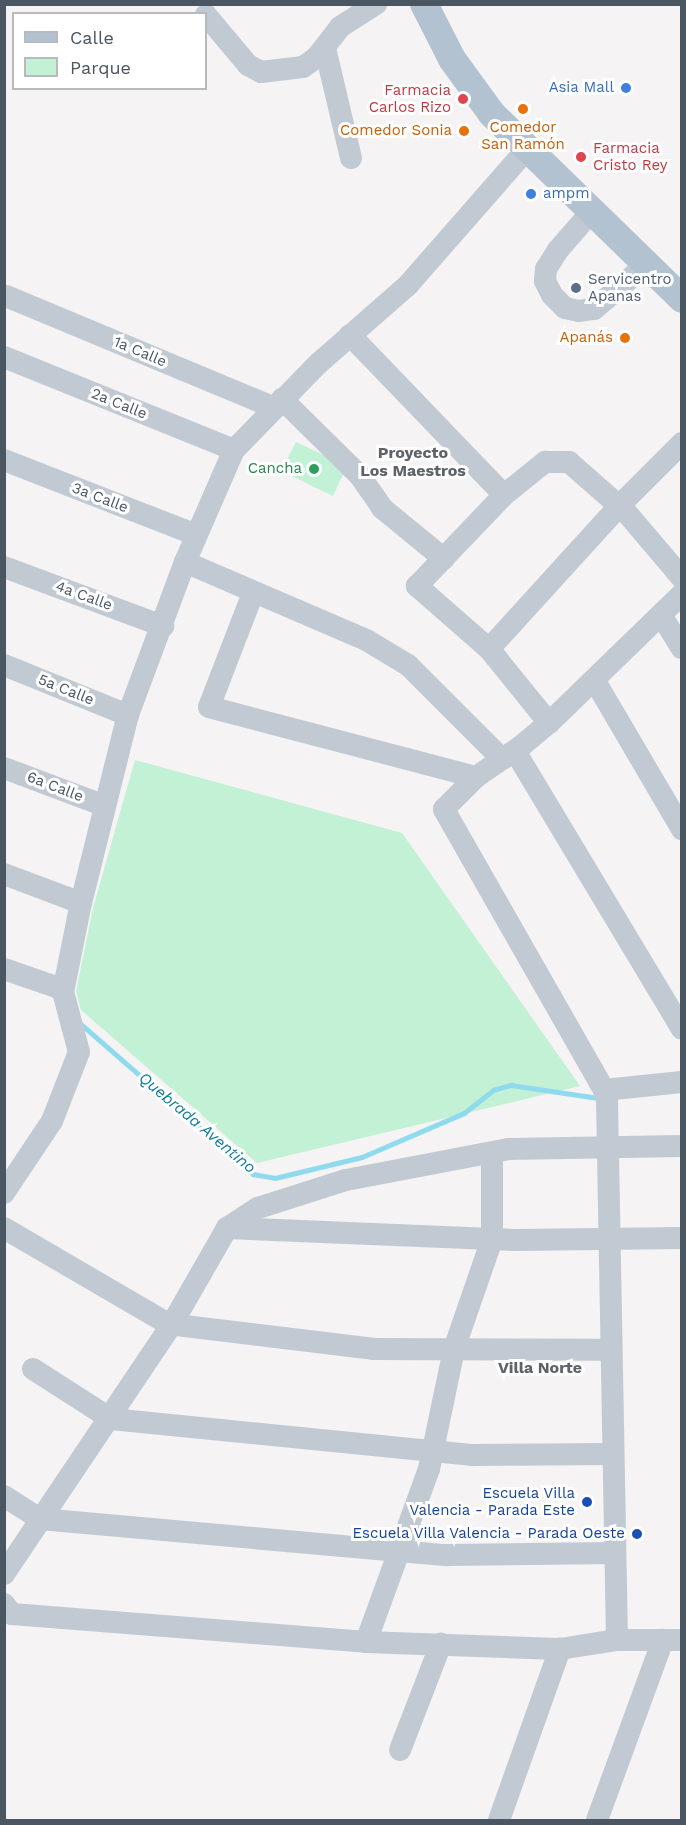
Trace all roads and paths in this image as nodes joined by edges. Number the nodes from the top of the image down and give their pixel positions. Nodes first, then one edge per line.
1 (376, 4) edge
2 (424, 4) edge
3 (207, 17) edge
4 (325, 48) junction
5 (527, 149) junction
6 (351, 158) dead end
7 (592, 211) junction
8 (647, 264) junction
9 (6, 296) dead end
10 (681, 299) edge
11 (350, 335) junction
12 (4, 357) edge
13 (278, 403) junction
14 (681, 443) edge
15 (234, 450) junction
16 (4, 460) edge
17 (504, 495) junction
18 (619, 505) junction
19 (196, 535) junction
20 (444, 558) junction
21 (185, 562) junction
22 (4, 567) edge
23 (681, 578) edge
24 (252, 593) junction
25 (681, 594) edge
26 (661, 615) junction
27 (163, 626) junction
28 (681, 648) edge
29 (489, 649) junction
30 (4, 665) edge
31 (595, 681) junction
32 (128, 715) junction
33 (549, 723) junction
34 (508, 755) junction
35 (4, 768) edge
36 (476, 777) junction
37 (105, 806) junction
38 (681, 829) edge
39 (4, 874) edge
40 (81, 903) junction
41 (4, 969) edge
42 (63, 992) junction
43 (681, 1029) edge
44 (681, 1082) edge
45 (604, 1090) junction
46 (681, 1146) edge
47 (608, 1148) junction
48 (492, 1153) junction
49 (4, 1193) edge
50 (4, 1228) edge
51 (227, 1228) junction
52 (681, 1238) edge
53 (492, 1239) junction
54 (609, 1239) junction
55 (172, 1324) junction
56 (454, 1349) junction
57 (611, 1350) junction
58 (33, 1369) dead end
59 (109, 1418) junction
60 (432, 1451) junction
61 (613, 1454) junction
62 (4, 1496) edge
63 (40, 1520) junction
64 (399, 1551) junction
65 (615, 1553) junction
66 (4, 1574) edge
67 (4, 1604) edge
68 (617, 1640) junction
69 (672, 1640) edge
70 (366, 1642) junction
71 (441, 1644) junction
72 (560, 1649) junction
73 (400, 1750) dead end
74 (499, 1821) edge
75 (597, 1821) edge

1 - 4 street
2 - 5 main road
3 - 4 street
4 - 6 street
5 - 7 main road
5 - 11 street
7 - 8 main road
7 - 8 street
8 - 10 main road
9 - 13 street, 1a Calle
11 - 13 street
11 - 17 street
12 - 15 street, 2a Calle
13 - 15 street
13 - 20 street
14 - 18 street
15 - 19 street
16 - 19 street, 3a Calle
17 - 18 street
17 - 20 street
18 - 23 street
18 - 29 street
19 - 21 street
20 - 29 street
21 - 24 street
21 - 27 street
22 - 27 street, 4a Calle
24 - 34 street
24 - 36 street
25 - 26 street
26 - 28 street
26 - 31 street
27 - 32 street
29 - 33 street
30 - 32 street, 5a Calle
31 - 33 street
31 - 38 street
32 - 37 street
33 - 34 street
34 - 36 street
34 - 43 street
35 - 37 street, 6a Calle
36 - 45 street
37 - 40 street
39 - 40 street
40 - 42 street
41 - 42 street
42 - 49 street
44 - 45 street
45 - 47 street
46 - 47 street
47 - 48 street
47 - 54 street
48 - 51 street
48 - 53 street
50 - 55 street
51 - 53 street
51 - 55 street
52 - 54 street
53 - 54 street
53 - 56 street
54 - 57 street
55 - 56 street
55 - 59 street
56 - 57 street
56 - 60 street
57 - 61 street
58 - 59 street
59 - 60 street
59 - 63 street
60 - 61 street
60 - 64 street
61 - 65 street
62 - 63 street
63 - 64 street
63 - 66 street
64 - 65 street
64 - 70 street
65 - 68 street
67 - 70 street
68 - 69 street
68 - 72 street
69 - 75 street
70 - 71 street
71 - 72 street
71 - 73 street
72 - 74 street

